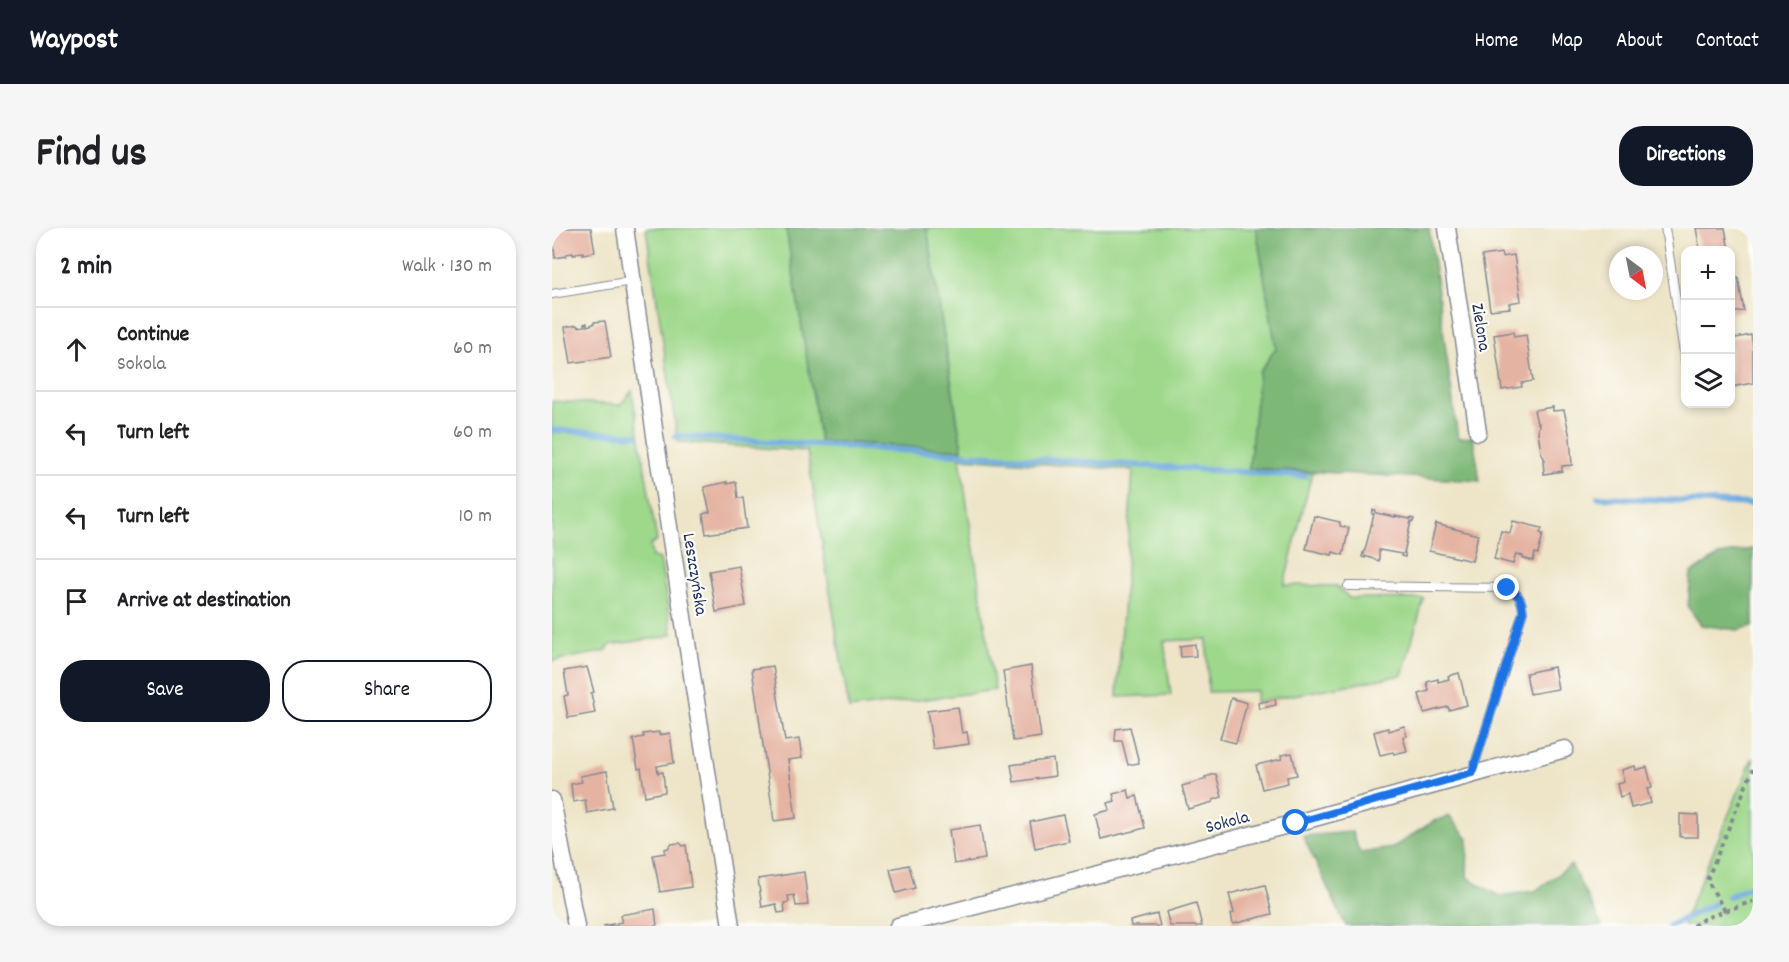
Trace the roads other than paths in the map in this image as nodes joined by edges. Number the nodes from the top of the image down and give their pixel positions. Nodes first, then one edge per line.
1 (625, 228) edge
2 (1447, 228) edge
3 (1665, 228) edge
4 (632, 282) junction
5 (552, 294) edge
6 (1684, 354) edge
7 (1478, 432) dead end
8 (1348, 585) dead end
9 (1565, 748) dead end
10 (1472, 773) junction
11 (552, 800) edge
12 (576, 926) edge
13 (731, 926) edge
14 (898, 926) edge

1 - 4 street, Leszczyńska
2 - 7 street, Zielona
3 - 6 lane
4 - 5 lane
4 - 13 street, Leszczyńska
8 - 10 lane
9 - 10 street, Sokola
10 - 14 street, Sokola
11 - 12 street

